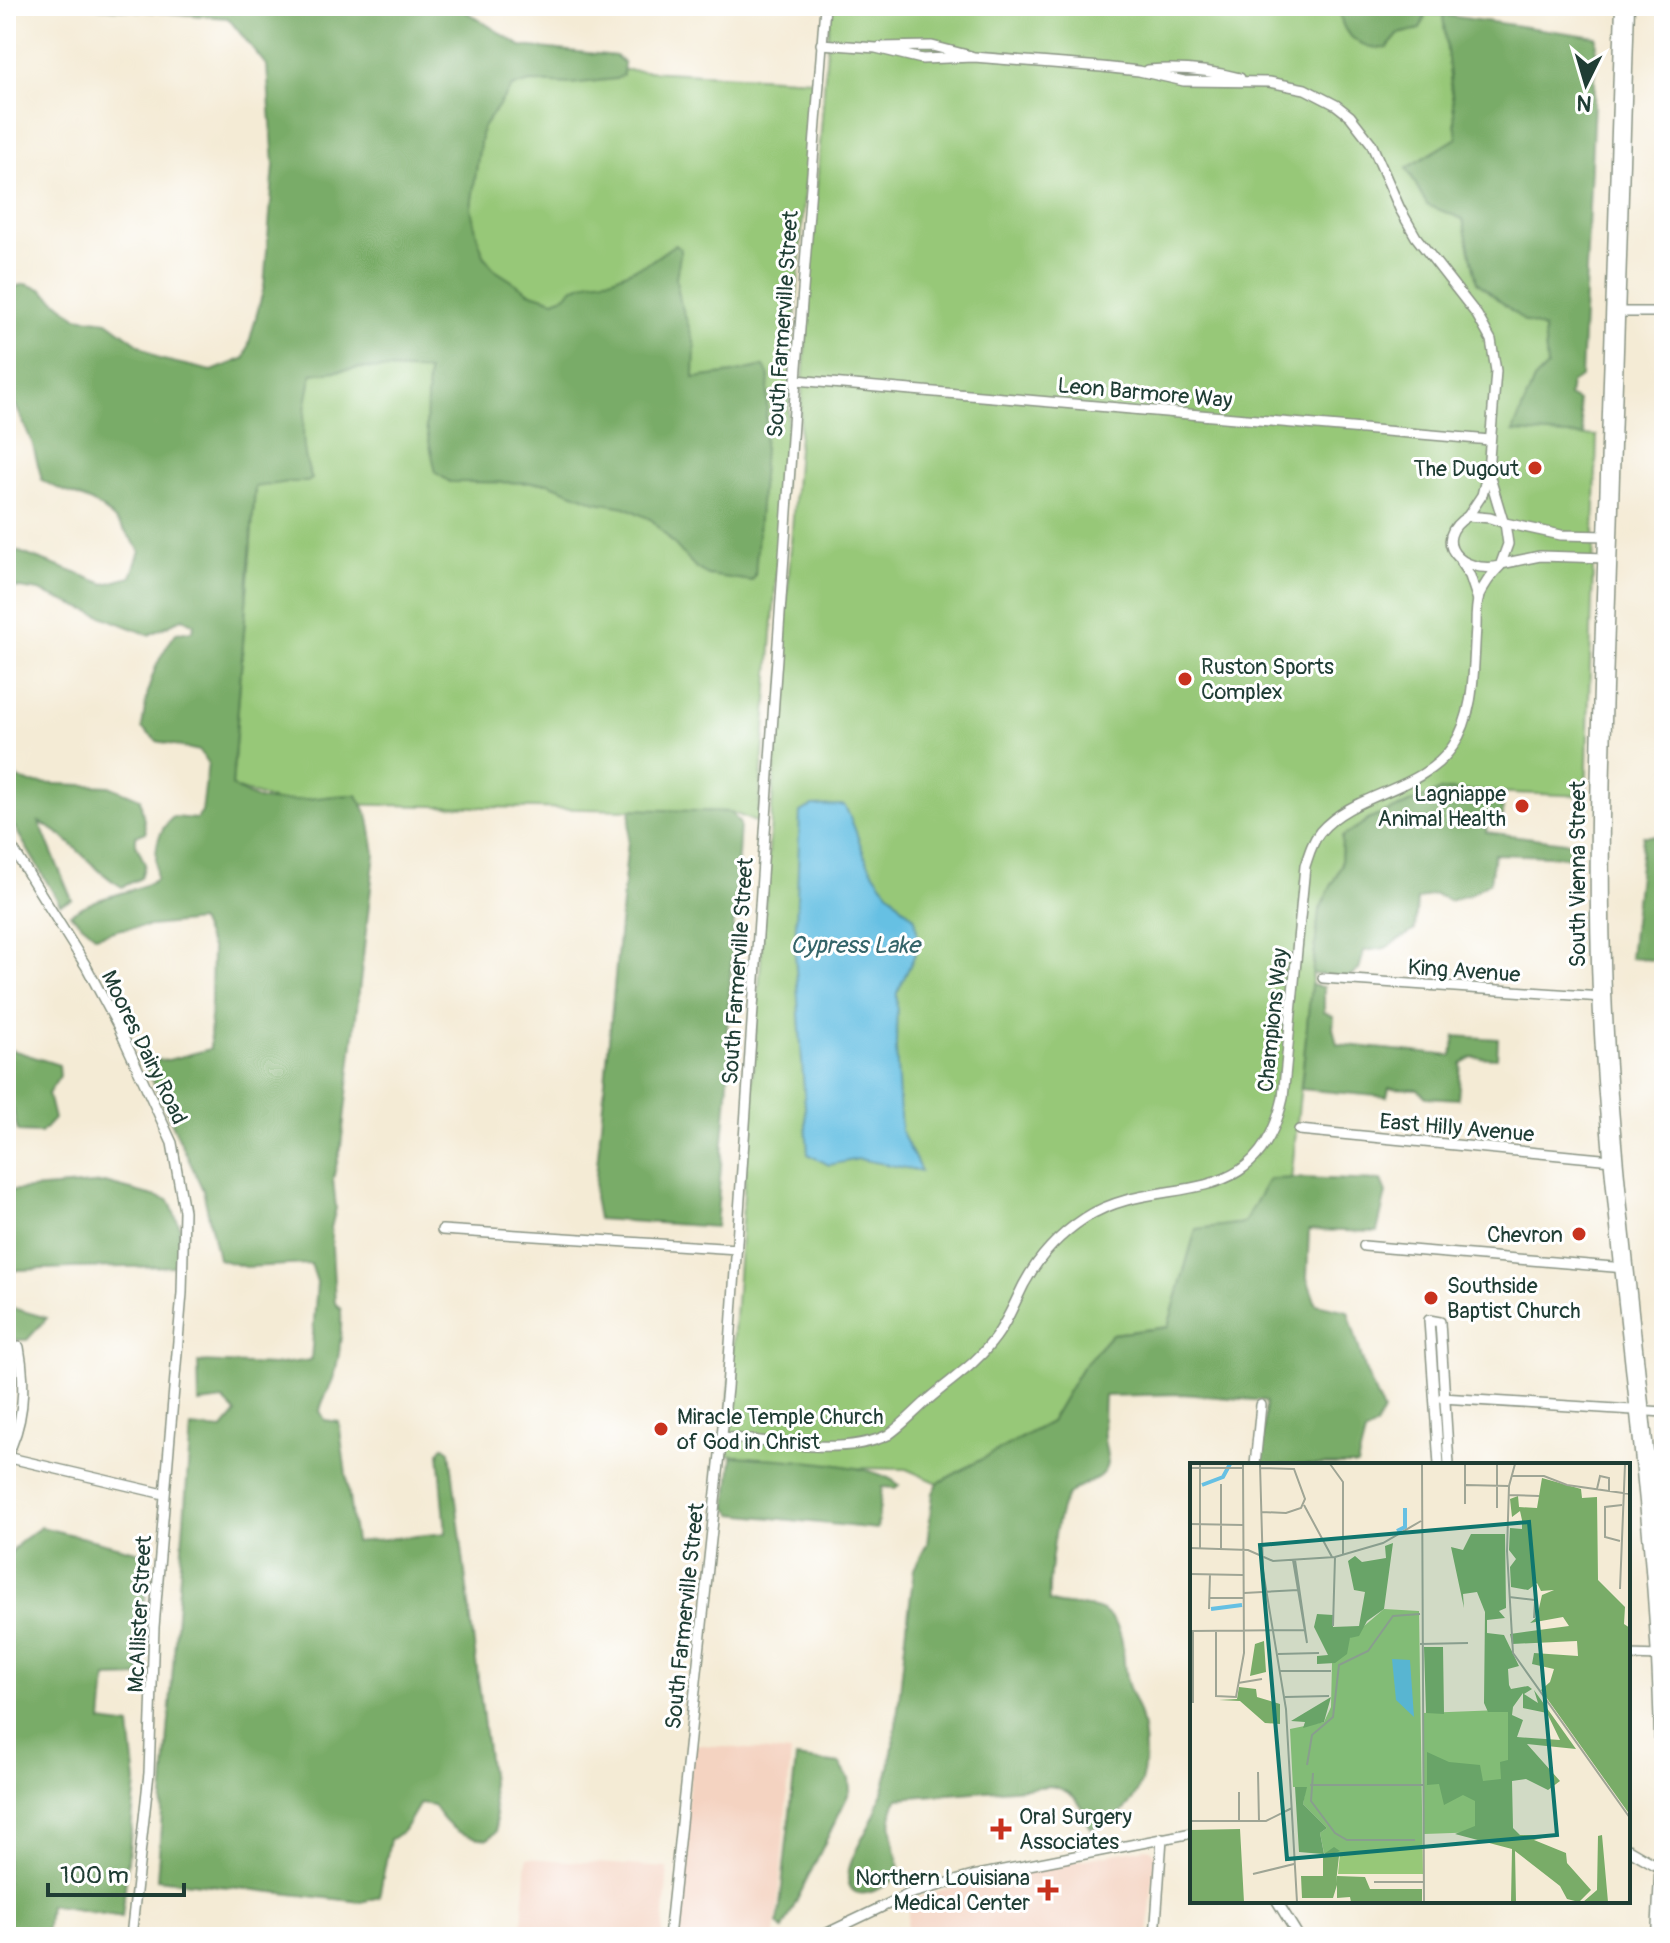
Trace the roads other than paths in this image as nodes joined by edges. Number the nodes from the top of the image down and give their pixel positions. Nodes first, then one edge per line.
1 (825, 6) edge
2 (1625, 6) edge
3 (821, 44) junction
4 (1615, 312) junction
5 (1664, 312) edge
6 (796, 380) junction
7 (1490, 440) junction
8 (1488, 471) junction
9 (1468, 516) junction
10 (1504, 522) junction
11 (1608, 536) junction
12 (1607, 558) junction
13 (1460, 560) junction
14 (1500, 565) junction
15 (1478, 600) junction
16 (6, 838) edge
17 (1323, 978) dead end
18 (1602, 997) junction
19 (1299, 1130) dead end
20 (1612, 1160) junction
21 (442, 1230) dead end
22 (1364, 1246) dead end
23 (737, 1249) junction
24 (1625, 1268) junction
25 (182, 1293) joint
26 (19, 1347) dead end
27 (1440, 1398) junction
28 (1261, 1405) dead end
29 (1640, 1410) junction
30 (1664, 1412) edge
31 (722, 1437) junction
32 (6, 1457) edge
33 (1255, 1463) edge
34 (1439, 1463) edge
35 (1449, 1463) edge
36 (164, 1494) junction
37 (1630, 1655) edge
38 (1663, 1656) edge
39 (1664, 1740) edge
40 (1190, 1833) edge
41 (1162, 1838) junction
42 (1630, 1850) edge
43 (1664, 1873) edge
44 (1278, 1903) edge
45 (131, 1937) edge
46 (669, 1937) edge
47 (819, 1937) edge
48 (1155, 1937) edge
49 (1299, 1937) edge
50 (1661, 1937) edge

1 - 3 street, South Farmerville Street
2 - 4 highway, South Vienna Street
3 - 6 street, South Farmerville Street
3 - 7 street, Champions Way
4 - 5 street
4 - 11 highway, South Vienna Street
6 - 7 street, Leon Barmore Way
6 - 23 street, South Farmerville Street
7 - 8 street, Champions Way
8 - 9 street, Champions Way
8 - 10 street, Champions Way
9 - 10 street
9 - 13 street, Champions Way
10 - 11 street
10 - 14 street, Champions Way
11 - 12 highway, South Vienna Street
12 - 14 street
12 - 18 highway, South Vienna Street
13 - 14 street
13 - 15 street, Champions Way
14 - 15 street, Champions Way
15 - 31 street, Champions Way
16 - 25 street, Moores Dairy Road
17 - 18 street, King Avenue
18 - 20 highway, South Vienna Street
19 - 20 street, East Hilly Avenue
20 - 24 highway, South Vienna Street
21 - 23 street
22 - 24 street
23 - 31 street, South Farmerville Street
24 - 29 highway, South Vienna Street
25 - 36 street, McAllister Street
26 - 32 street
27 - 27 street
27 - 29 street
27 - 34 street
27 - 35 street
28 - 33 street
29 - 30 street
29 - 38 highway, South Vienna Street
31 - 46 street, South Farmerville Street
32 - 36 street
36 - 45 street, McAllister Street
37 - 38 street
38 - 39 highway, South Vienna Street
40 - 41 street
41 - 47 street
41 - 48 street
42 - 43 street
43 - 50 highway
44 - 49 street

